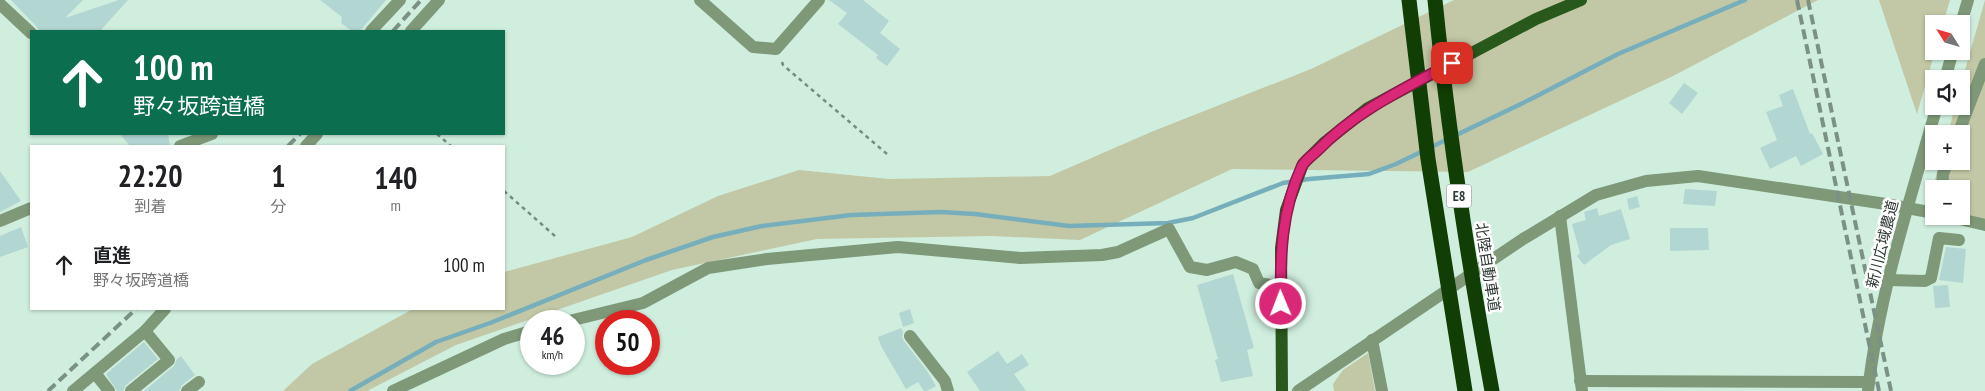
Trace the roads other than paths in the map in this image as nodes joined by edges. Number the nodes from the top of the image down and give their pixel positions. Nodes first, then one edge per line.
1 (400, 0) edge
2 (439, 0) edge
3 (700, 0) edge
4 (819, 0) edge
5 (1409, 0) edge
6 (1435, 0) edge
7 (1581, 0) edge
8 (1968, 0) edge
9 (0, 4) edge
10 (1964, 15) edge
11 (372, 30) edge
12 (412, 30) edge
13 (30, 32) edge
14 (1985, 64) edge
15 (1934, 115) edge
16 (1961, 125) edge
17 (210, 135) edge
18 (316, 135) edge
19 (198, 140) edge
20 (183, 145) edge
21 (307, 145) edge
22 (30, 208) edge
23 (1908, 208) junction
24 (1925, 211) edge
25 (1560, 216) junction
26 (0, 221) edge
27 (1970, 221) edge
28 (1985, 225) edge
29 (1959, 240) dead end
30 (1889, 280) junction
31 (1281, 287) junction
32 (164, 310) edge
33 (585, 317) edge
34 (145, 331) junction
35 (520, 334) edge
36 (910, 336) dead end
37 (1372, 340) junction
38 (95, 373) junction
39 (199, 382) dead end
40 (1581, 386) edge
41 (1868, 386) edge
42 (73, 391) edge
43 (109, 391) edge
44 (131, 391) edge
45 (188, 391) edge
46 (393, 391) edge
47 (948, 391) edge
48 (1282, 391) edge
49 (1298, 391) edge
50 (1382, 391) edge
51 (1465, 391) edge
52 (1492, 391) edge

1 - 11 street
2 - 12 street
3 - 4 street
5 - 51 highway, E8
6 - 52 highway, 北陸自動車道 / E8
7 - 31 main road
8 - 10 street
9 - 13 street
14 - 16 street
15 - 23 street, 新川広域農道
17 - 19 street
18 - 21 street
19 - 20 street
22 - 26 street
23 - 24 street
23 - 25 street
23 - 30 street, 新川広域農道
25 - 37 street
25 - 40 street
27 - 28 street
29 - 30 street
30 - 41 street, 新川広域農道
31 - 33 street
31 - 48 main road
32 - 34 street
34 - 38 street
34 - 44 street
35 - 46 street
36 - 47 street
37 - 49 street
37 - 50 street
38 - 42 street
38 - 43 street
39 - 45 street
40 - 41 street

